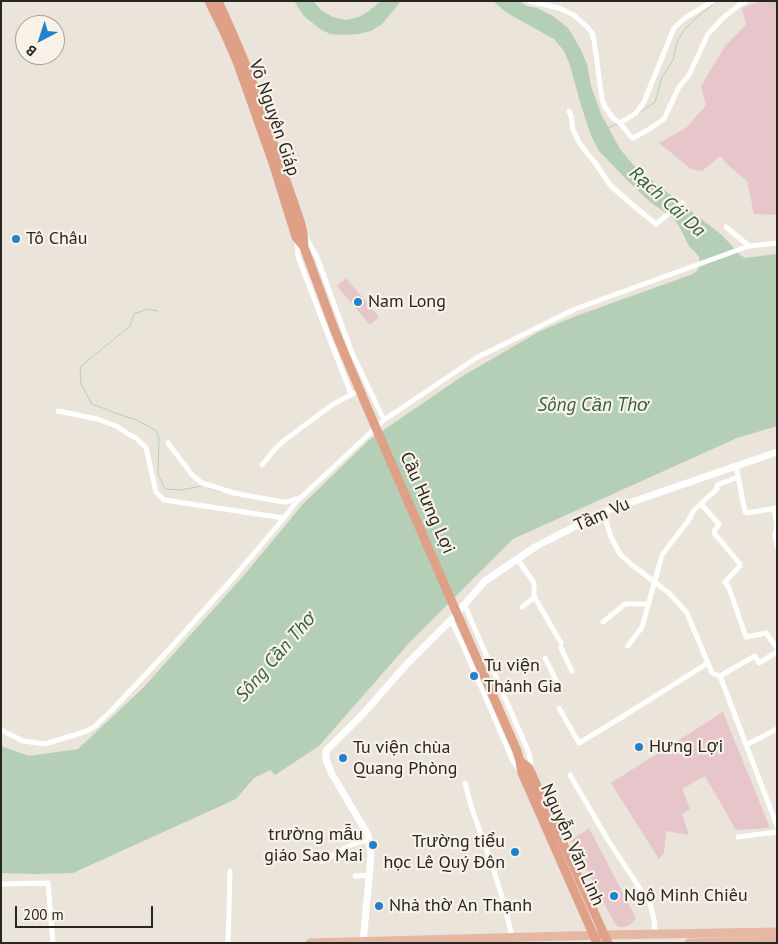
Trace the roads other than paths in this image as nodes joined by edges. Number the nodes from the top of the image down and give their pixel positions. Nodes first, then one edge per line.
1 (209, 1) edge
2 (218, 1) edge
3 (529, 1) edge
4 (714, 1) edge
5 (746, 1) edge
6 (569, 112) dead end
7 (620, 123) junction
8 (276, 162) junction
9 (682, 203) dead end
10 (726, 227) dead end
11 (300, 235) junction
12 (777, 243) edge
13 (749, 246) junction
14 (311, 267) joint
15 (367, 386) junction
16 (351, 394) junction
17 (58, 411) dead end
18 (384, 420) junction
19 (168, 443) dead end
20 (777, 452) edge
21 (262, 465) dead end
22 (736, 466) junction
23 (738, 477) junction
24 (301, 497) junction
25 (701, 504) junction
26 (775, 508) edge
27 (603, 512) junction
28 (286, 516) junction
29 (777, 546) edge
30 (518, 560) junction
31 (655, 582) junction
32 (535, 597) junction
33 (464, 604) junction
34 (648, 604) junction
35 (522, 607) dead end
36 (450, 620) junction
37 (603, 622) dead end
38 (628, 646) dead end
39 (777, 648) edge
40 (777, 652) edge
41 (545, 658) dead end
42 (708, 663) junction
43 (572, 671) dead end
44 (720, 676) junction
45 (556, 680) dead end
46 (559, 708) dead end
47 (777, 729) edge
48 (1, 730) edge
49 (746, 745) junction
50 (517, 751) joint
51 (520, 761) junction
52 (522, 773) junction
53 (533, 775) junction
54 (570, 775) dead end
55 (465, 783) dead end
56 (777, 826) edge
57 (777, 832) edge
58 (738, 837) dead end
59 (368, 839) junction
60 (320, 862) dead end
61 (230, 871) dead end
62 (369, 875) junction
63 (355, 876) dead end
64 (1, 884) edge
65 (777, 932) edge
66 (655, 934) junction
67 (512, 938) junction
68 (596, 939) edge
69 (606, 939) edge
70 (745, 939) edge
71 (777, 941) edge
72 (364, 942) edge
73 (53, 943) edge
74 (228, 943) edge
75 (310, 943) edge
76 (690, 943) edge

1 - 8 highway, Võ Nguyên Giáp
2 - 8 highway, Võ Nguyên Giáp
3 - 7 street
4 - 7 street
5 - 7 street
6 - 9 street
8 - 11 highway, Võ Nguyên Giáp
10 - 13 street
11 - 14 highway, Võ Nguyên Giáp
11 - 15 street
11 - 16 street
12 - 13 street
13 - 18 street
14 - 50 highway, Cầu Hưng Lợi
15 - 16 street
15 - 18 street
16 - 21 street
17 - 28 street
18 - 24 street
19 - 24 street
20 - 22 street, Tầm Vu
22 - 23 street
22 - 27 street, Tầm Vu
23 - 25 street
23 - 26 street
24 - 28 street
25 - 31 street
25 - 39 street
26 - 29 street
27 - 30 street, Tầm Vu
27 - 31 street
28 - 48 street
30 - 32 street
30 - 33 street, Tầm Vu
31 - 34 street
31 - 42 street
32 - 35 street
32 - 43 street
33 - 36 street, Tầm Vu
33 - 53 street
34 - 37 street
34 - 38 street
36 - 52 street
36 - 59 street, Tầm Vu
40 - 44 street
41 - 45 street
42 - 44 street
42 - 46 street
44 - 49 street
47 - 49 street
49 - 56 street
50 - 51 highway, Nguyễn Văn Linh
51 - 52 highway, Nguyễn Văn Linh
51 - 53 highway, Nguyễn Văn Linh
52 - 68 highway, Nguyễn Văn Linh
53 - 69 highway, Nguyễn Văn Linh
54 - 66 street
55 - 67 street
57 - 58 street
59 - 60 street
59 - 62 street
61 - 74 street
62 - 63 street
62 - 72 street
64 - 73 street
65 - 70 main road
66 - 69 main road
66 - 70 main road
67 - 68 main road
67 - 72 main road
68 - 69 main road
70 - 71 main road
70 - 76 main road
72 - 75 main road

